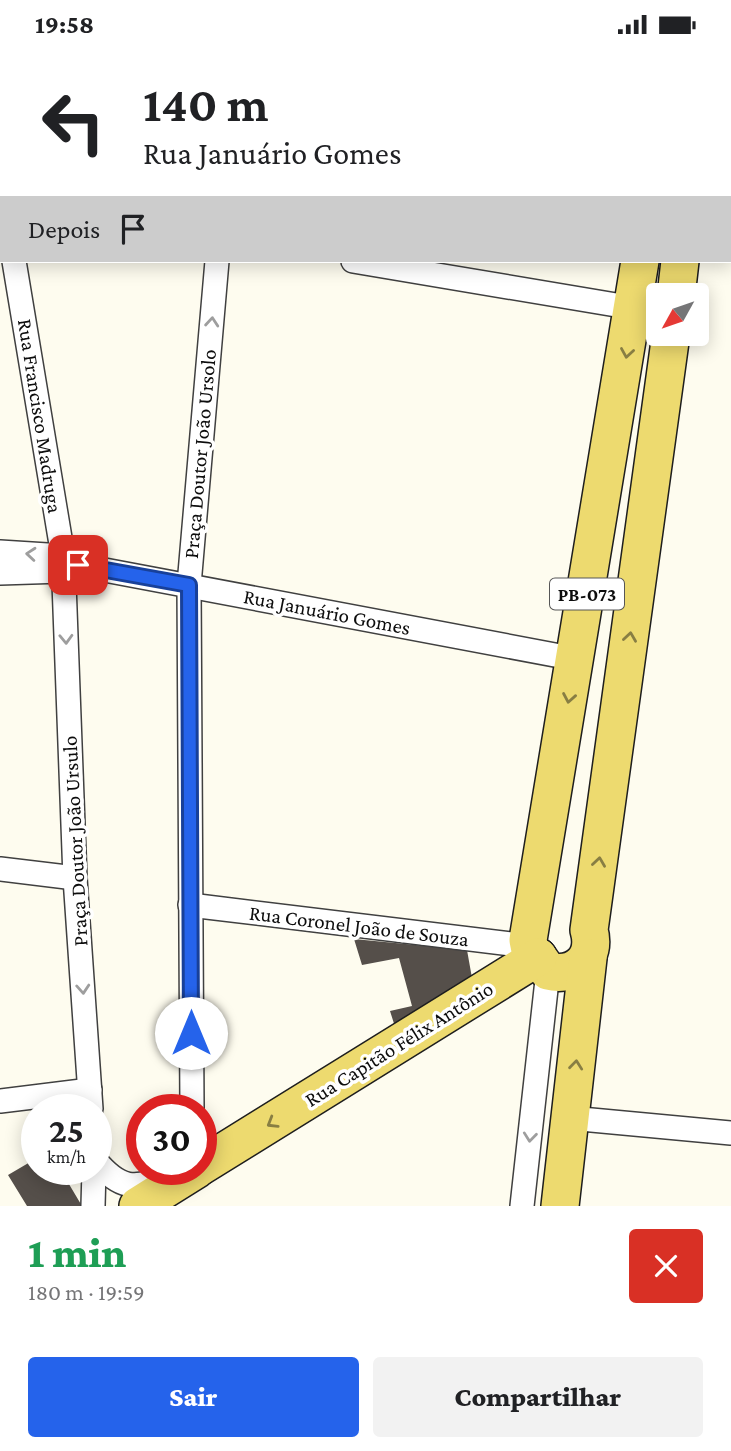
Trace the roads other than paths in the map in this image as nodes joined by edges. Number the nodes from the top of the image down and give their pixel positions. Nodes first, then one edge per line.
1 (14, 263) edge
2 (217, 263) edge
3 (365, 263) edge
4 (640, 263) edge
5 (634, 308) junction
6 (669, 347) edge
7 (0, 552) edge
8 (68, 564) junction
9 (0, 573) edge
10 (189, 585) junction
11 (576, 659) junction
12 (0, 869) edge
13 (75, 878) junction
14 (190, 905) junction
15 (589, 947) junction
16 (528, 949) junction
17 (90, 1094) edge
18 (192, 1094) edge
19 (0, 1101) edge
20 (21, 1101) edge
21 (570, 1118) junction
22 (731, 1133) edge
23 (217, 1153) edge
24 (94, 1185) edge
25 (168, 1185) edge
26 (93, 1206) edge
27 (138, 1206) edge
28 (522, 1206) edge
29 (560, 1206) edge

1 - 8 street, Rua Francisco Madruga
10 -> 2 street, Praça Doutor João Ursolo
3 - 5 street
4 - 5 main road, PB-073
5 -> 11 main road, PB-073
15 -> 6 main road
8 -> 7 street, Rua Januário Gomes
8 - 9 street, Rua Januário Gomes
8 - 10 street, Rua Januário Gomes
8 -> 13 street, Praça Doutor João Ursulo
10 - 11 street, Rua Januário Gomes
10 - 14 street, Praça Doutor João Ursolo
11 -> 16 main road, PB-073
12 - 13 street
13 -> 17 street, Praça Doutor João Ursulo
14 - 16 street, Rua Coronel João de Souza
14 - 18 street, Praça Doutor João Ursolo
15 - 16 main road, Rua Capitão Félix Antônio
15 - 16 main road
21 -> 15 main road
16 -> 23 main road, Rua Capitão Félix Antônio
16 -> 28 street
19 - 20 street
21 - 22 street
21 - 29 main road
24 - 26 street
25 - 27 main road, Rua Capitão Félix Antônio

